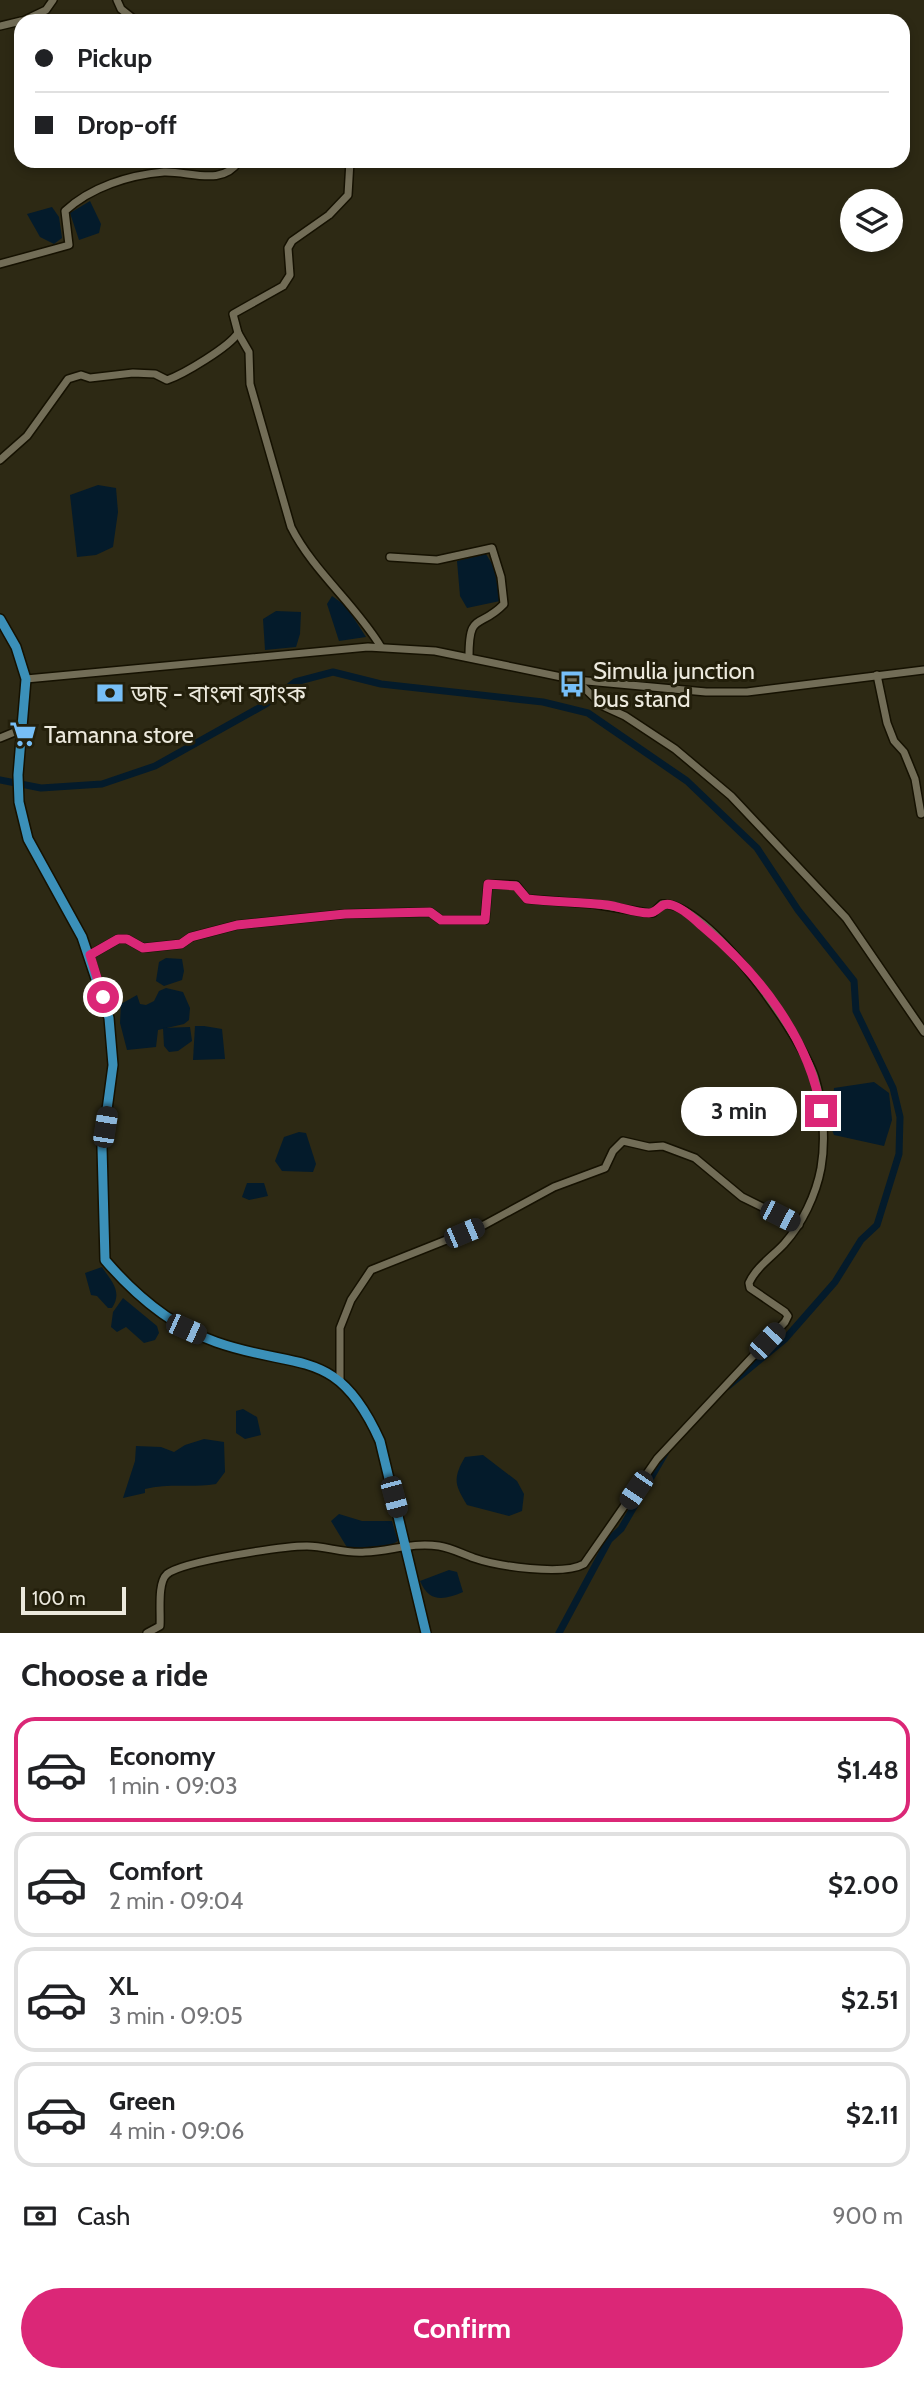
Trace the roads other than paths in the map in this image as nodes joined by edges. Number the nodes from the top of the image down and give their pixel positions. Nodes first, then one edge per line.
1 (53, 0) edge
2 (117, 0) edge
3 (37, 14) edge
4 (127, 14) edge
5 (235, 168) edge
6 (350, 168) edge
7 (0, 264) edge
8 (238, 333) junction
9 (0, 460) edge
10 (390, 557) dead end
11 (0, 619) edge
12 (381, 647) junction
13 (469, 657) junction
14 (924, 670) edge
15 (877, 675) junction
16 (26, 679) junction
17 (576, 680) junction
18 (22, 729) junction
19 (0, 738) edge
20 (922, 814) dead end
21 (90, 955) junction
22 (924, 1032) edge
23 (799, 1225) junction
24 (340, 1382) junction
25 (407, 1544) junction
26 (147, 1633) edge
27 (426, 1633) edge

1 - 3 street
2 - 4 street
5 - 7 street
6 - 8 street
8 - 9 street
8 - 12 street
10 - 13 street
11 - 16 main road
12 - 13 street
12 - 16 street
13 - 17 street
14 - 15 street
15 - 17 street
15 - 20 street
16 - 18 main road
17 - 22 street
18 - 19 street
18 - 21 main road
21 - 23 street
21 - 24 main road
23 - 24 street
23 - 25 street
24 - 25 main road
25 - 26 street
25 - 27 main road

